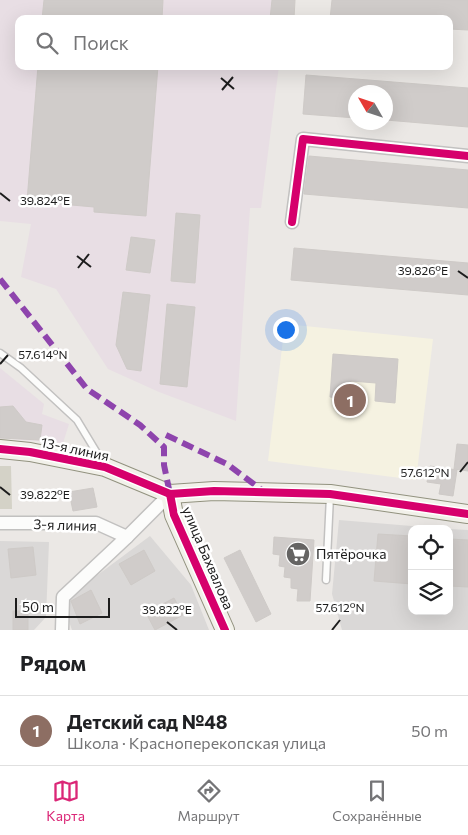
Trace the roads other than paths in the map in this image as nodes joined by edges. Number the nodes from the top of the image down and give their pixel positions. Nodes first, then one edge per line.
1 (468, 156) edge
2 (292, 222) dead end
3 (0, 353) edge
4 (0, 449) edge
5 (105, 466) junction
6 (170, 494) junction
7 (330, 494) junction
8 (468, 514) edge
9 (0, 523) edge
10 (127, 537) junction
11 (326, 580) dead end
12 (62, 630) edge
13 (225, 630) edge

1 - 2 street
3 - 5 lane
4 - 5 street, 13-я линия
5 - 6 street, 13-я линия
6 - 7 street
6 - 10 street
6 - 13 street, улица Бахвалова
7 - 8 street
7 - 11 lane
9 - 10 street, 3-я линия
10 - 12 street

